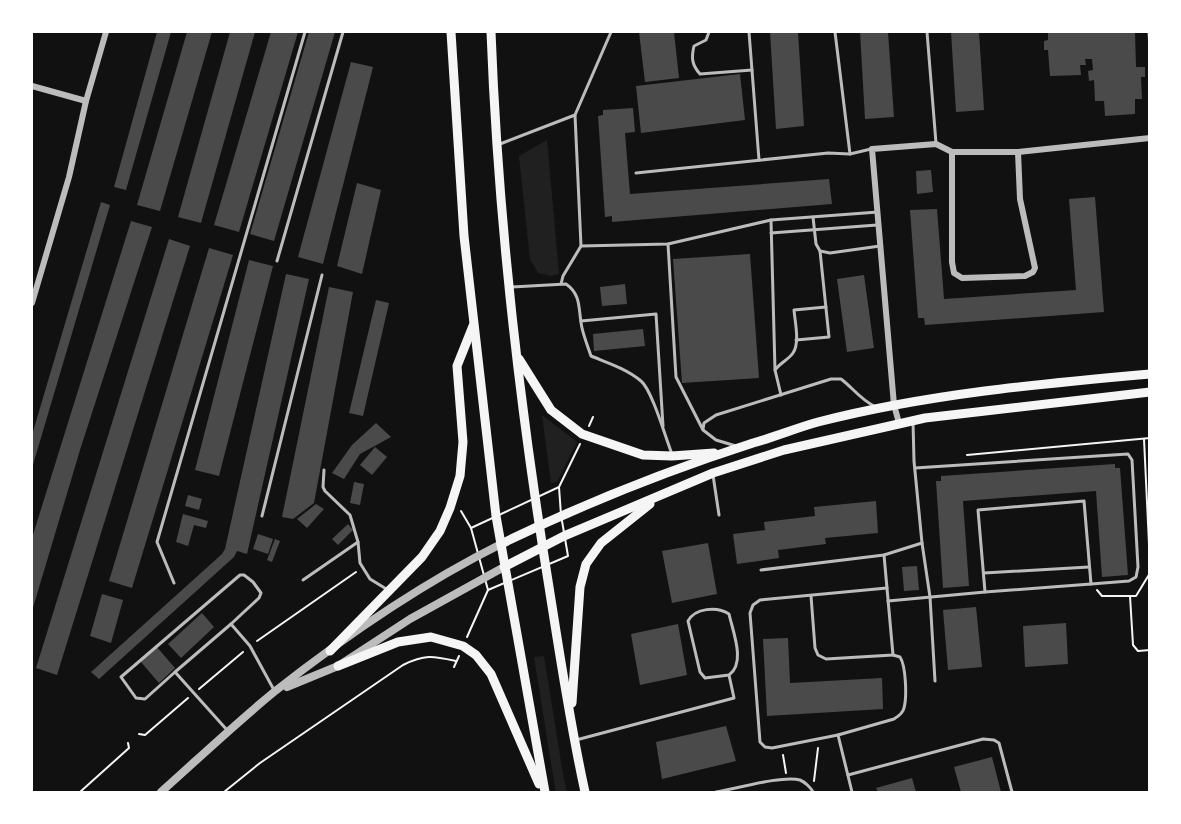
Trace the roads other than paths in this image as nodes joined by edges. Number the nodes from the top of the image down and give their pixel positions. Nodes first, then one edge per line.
1 (106, 32) edge
2 (305, 32) edge
3 (343, 32) edge
4 (451, 32) edge
5 (491, 32) edge
6 (611, 32) edge
7 (709, 32) edge
8 (749, 32) edge
9 (835, 32) edge
10 (927, 32) edge
11 (1149, 32) edge
12 (1149, 50) edge
13 (752, 70) junction
14 (32, 86) edge
15 (86, 101) junction
16 (575, 114) junction
17 (1149, 138) edge
18 (498, 144) junction
19 (936, 144) junction
20 (872, 149) junction
21 (952, 152) junction
22 (1018, 152) junction
23 (850, 154) junction
24 (759, 160) junction
25 (636, 173) dead end
26 (878, 212) junction
27 (813, 217) junction
28 (771, 220) junction
29 (879, 225) junction
30 (814, 230) junction
31 (771, 233) junction
32 (668, 244) junction
33 (581, 246) junction
34 (881, 246) junction
35 (820, 251) junction
36 (277, 261) dead end
37 (322, 275) dead end
38 (34, 282) edge
39 (561, 284) junction
40 (509, 288) junction
41 (32, 303) edge
42 (826, 307) junction
43 (581, 321) junction
44 (474, 324) junction
45 (796, 340) junction
46 (516, 354) junction
47 (775, 370) junction
48 (1149, 374) edge
49 (1149, 392) edge
50 (781, 395) junction
51 (894, 405) junction
52 (878, 409) junction
53 (913, 420) junction
54 (898, 423) junction
55 (703, 430) junction
56 (664, 431) junction
57 (741, 447) junction
58 (726, 452) junction
59 (672, 456) junction
60 (915, 468) junction
61 (324, 470) dead end
62 (713, 473) junction
63 (661, 496) junction
64 (719, 515) dead end
65 (262, 516) dead end
66 (539, 526) junction
67 (358, 542) junction
68 (922, 543) junction
69 (501, 544) junction
70 (542, 547) junction
71 (884, 555) junction
72 (504, 567) junction
73 (1089, 567) junction
74 (761, 570) dead end
75 (984, 573) junction
76 (303, 580) dead end
77 (174, 584) dead end
78 (1091, 584) junction
79 (887, 588) junction
80 (390, 591) junction
81 (985, 592) junction
82 (811, 596) junction
83 (930, 597) junction
84 (888, 601) junction
85 (231, 624) junction
86 (330, 651) junction
87 (893, 656) junction
88 (338, 666) junction
89 (176, 672) junction
90 (729, 675) junction
91 (934, 681) dead end
92 (275, 692) junction
93 (570, 721) junction
94 (228, 731) junction
95 (838, 735) junction
96 (574, 741) junction
97 (848, 776) junction
98 (813, 791) edge
99 (161, 792) edge
100 (544, 792) edge
101 (585, 792) edge
102 (716, 792) edge
103 (852, 792) edge
104 (1012, 792) edge

1 - 15 street
2 - 77 lane
3 - 36 lane
4 - 44 main road
5 - 18 main road
6 - 16 lane
7 - 13 lane
8 - 13 lane
9 - 23 lane
10 - 19 lane
11 - 12 lane
13 - 24 lane
14 - 15 street
15 - 38 street
16 - 18 lane
16 - 33 lane
17 - 22 street
18 - 40 main road
19 - 20 street
19 - 21 street
20 - 23 lane
20 - 26 street
21 - 22 street
21 - 22 street
23 - 24 lane
24 - 25 lane
26 - 27 lane
26 - 29 street
27 - 28 lane
27 - 30 lane
28 - 31 lane
28 - 32 lane
29 - 30 lane
29 - 34 street
30 - 31 lane
30 - 35 lane
31 - 47 lane
32 - 33 lane
32 - 55 lane
33 - 39 lane
34 - 35 lane
34 - 51 street
35 - 42 lane
37 - 65 lane
38 - 41 street
39 - 40 lane
39 - 43 lane
40 - 46 main road
42 - 45 lane
42 - 45 lane
43 - 56 lane
43 - 56 lane
44 - 69 main road
44 - 80 main road
45 - 47 lane
46 - 59 main road
46 - 66 main road
47 - 50 lane
48 - 51 main road
49 - 53 main road
50 - 52 lane
50 - 55 lane
51 - 52 main road
51 - 54 street
52 - 57 main road
53 - 54 main road
53 - 60 lane
54 - 62 main road
55 - 57 lane
56 - 59 lane
57 - 58 main road
58 - 59 main road
58 - 66 main road
60 - 68 lane
60 - 78 lane
61 - 67 lane
62 - 63 main road
62 - 64 lane
63 - 70 main road
63 - 93 main road
66 - 69 main road
66 - 70 main road
67 - 76 lane
67 - 80 lane
68 - 71 lane
68 - 83 lane
69 - 72 main road
69 - 86 street
70 - 72 main road
70 - 93 main road
71 - 74 lane
71 - 79 lane
72 - 88 street
72 - 100 main road
73 - 75 lane
73 - 75 lane
73 - 78 lane
75 - 81 lane
78 - 81 lane
79 - 82 lane
79 - 84 lane
80 - 86 main road
81 - 83 lane
82 - 87 lane
82 - 95 lane
83 - 84 lane
83 - 91 lane
84 - 87 lane
85 - 89 lane
85 - 89 lane
85 - 92 lane
86 - 92 street
87 - 95 lane
88 - 92 street
88 - 100 main road
89 - 94 lane
90 - 90 lane
90 - 96 lane
92 - 94 street
93 - 96 main road
94 - 99 street
95 - 97 lane
96 - 101 main road
97 - 103 lane
97 - 104 lane
98 - 102 lane

